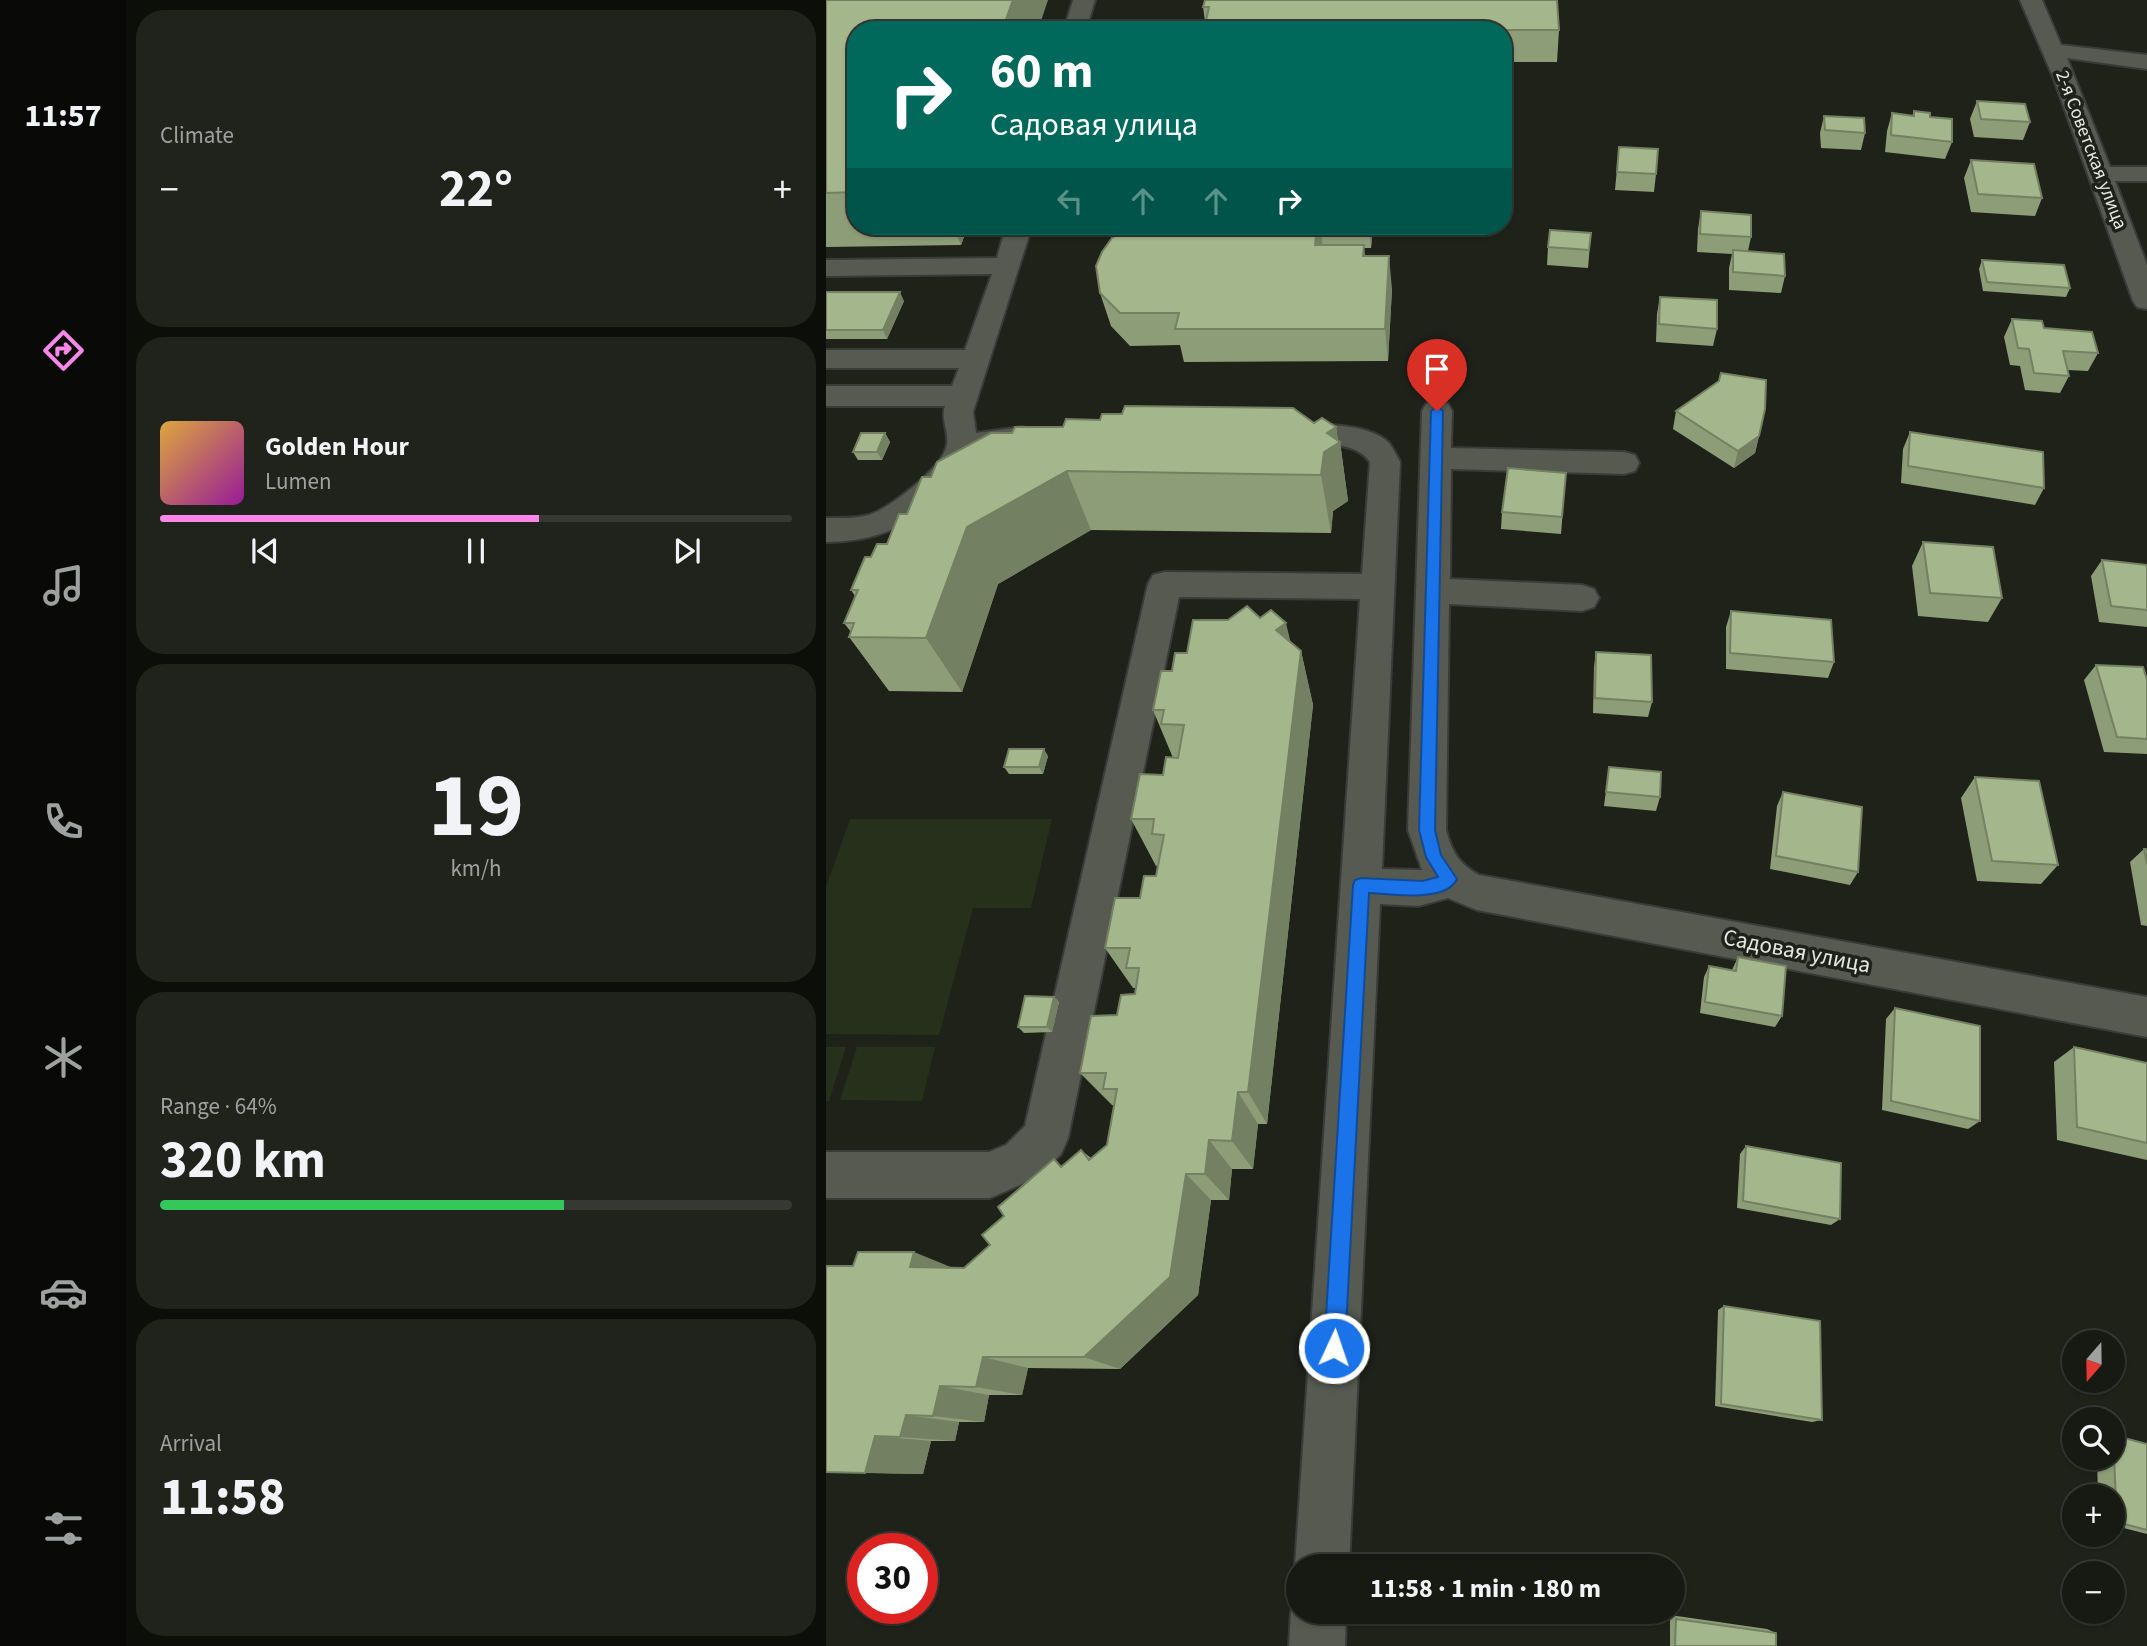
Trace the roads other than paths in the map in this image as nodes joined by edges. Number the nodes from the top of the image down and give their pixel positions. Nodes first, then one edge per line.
1 (1084, 0) edge
2 (2031, 0) edge
3 (1078, 21) edge
4 (2053, 51) junction
5 (2147, 62) edge
6 (2101, 174) junction
7 (2147, 174) edge
8 (1016, 235) edge
9 (1008, 266) junction
10 (826, 268) edge
11 (2147, 301) edge
12 (826, 359) edge
13 (976, 359) junction
14 (826, 396) edge
15 (964, 396) junction
16 (1437, 411) dead end
17 (1050, 436) edge
18 (1258, 437) edge
19 (963, 445) junction
20 (1437, 458) junction
21 (1623, 463) dead end
22 (826, 530) edge
23 (1378, 587) junction
24 (1434, 590) junction
25 (1582, 597) dead end
26 (1449, 879) junction
27 (1361, 885) junction
28 (2147, 1017) edge
29 (826, 1175) edge
30 (1323, 1554) edge
31 (1318, 1624) edge
32 (1317, 1646) edge

1 - 3 street
2 - 4 street, 2-я Советская улица
4 - 5 street
4 - 6 street, 2-я Советская улица
6 - 7 street
6 - 11 street, 2-я Советская улица
8 - 9 street
9 - 10 street
9 - 13 street
12 - 13 street
13 - 15 street
14 - 15 street
15 - 19 street
16 - 20 street
17 - 19 street
18 - 23 street
19 - 22 street
20 - 21 street
20 - 24 street
23 - 27 street
23 - 29 street
24 - 25 street
24 - 26 street
26 - 27 street
26 - 28 street, Садовая улица
27 - 30 street
31 - 32 street

